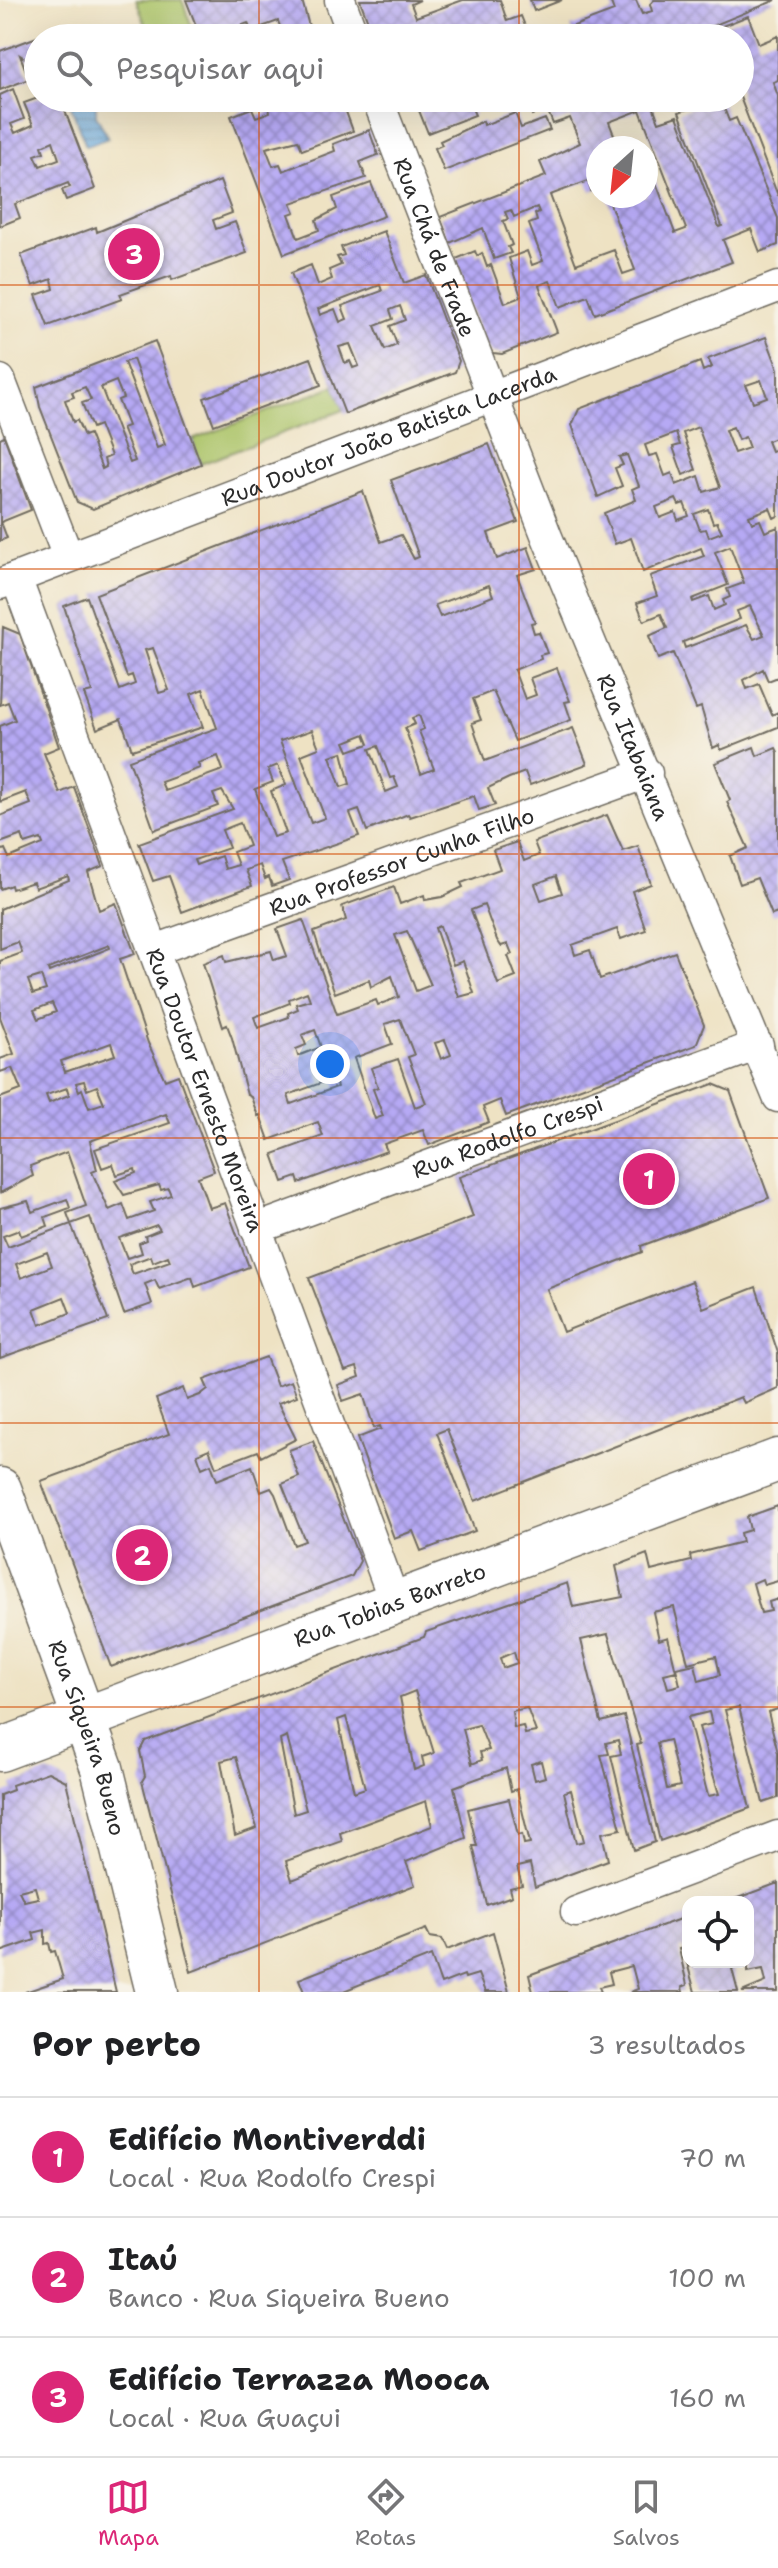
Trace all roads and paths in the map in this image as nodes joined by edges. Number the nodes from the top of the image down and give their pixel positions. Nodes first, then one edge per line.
1 (340, 0) edge
2 (349, 24) edge
3 (382, 112) edge
4 (778, 287) edge
5 (0, 380) edge
6 (491, 396) junction
7 (68, 557) junction
8 (8, 581) edge
9 (647, 773) junction
10 (155, 950) junction
11 (758, 1045) junction
12 (778, 1097) edge
13 (256, 1229) junction
14 (778, 1460) edge
15 (0, 1489) edge
16 (395, 1603) junction
17 (85, 1718) junction
18 (0, 1750) edge
19 (778, 1836) edge
20 (576, 1912) dead end
21 (157, 1992) edge

1 - 2 street
3 - 6 street, Rua Chá de Frade
4 - 6 street, Rua Doutor João Batista Lacerda
5 - 7 street
6 - 7 street, Rua Doutor João Batista Lacerda
6 - 9 street, Rua Itabaiana
7 - 8 street, Rua Doutor João Batista Lacerda
8 - 10 street, Rua Doutor Ernesto Moreira
9 - 10 street, Rua Professor Cunha Filho
9 - 11 street, Rua Itabaiana
10 - 13 street, Rua Doutor Ernesto Moreira
11 - 12 street, Rua Itabaiana
11 - 13 street, Rua Rodolfo Crespi
13 - 16 street, Rua Doutor Ernesto Moreira
14 - 16 main road, Rua Tobias Barreto
15 - 17 main road, Rua Siqueira Bueno
16 - 17 main road, Rua Tobias Barreto
17 - 18 main road, Rua Tobias Barreto
17 - 21 main road, Rua Siqueira Bueno
19 - 20 street

